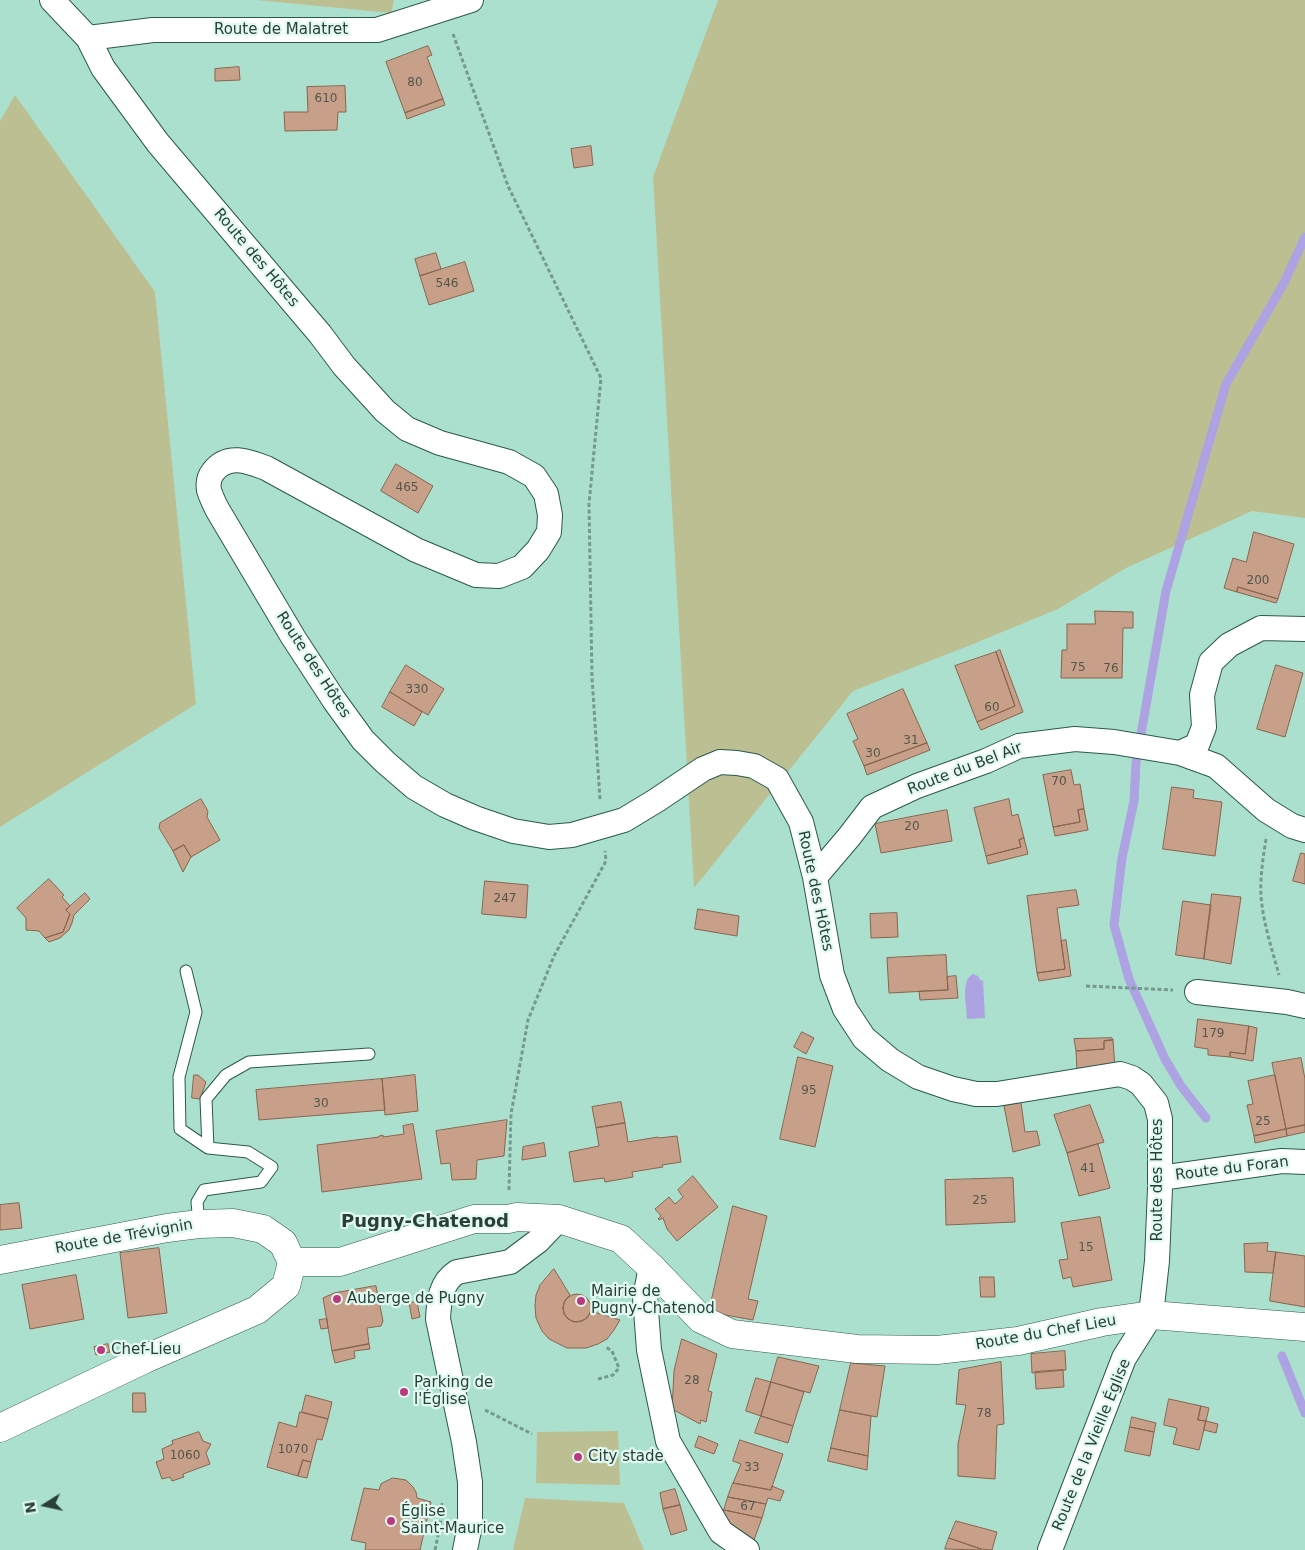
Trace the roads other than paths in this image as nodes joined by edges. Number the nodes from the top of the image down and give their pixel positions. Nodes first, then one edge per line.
1 (52, 0) edge
2 (471, 0) edge
3 (88, 38) junction
4 (1305, 629) edge
5 (1180, 753) junction
6 (1305, 830) edge
7 (815, 877) junction
8 (186, 971) dead end
9 (1185, 991) road end
10 (1296, 1004) edge
11 (369, 1054) dead end
12 (208, 1148) junction
13 (1305, 1162) edge
14 (1160, 1178) junction
15 (559, 1220) junction
16 (199, 1224) junction
17 (0, 1260) edge
18 (292, 1262) junction
19 (651, 1267) junction
20 (1151, 1315) junction
21 (1305, 1327) edge
22 (0, 1428) edge
23 (465, 1550) edge
24 (746, 1550) edge
25 (1050, 1550) edge

1 - 3 street, Route des Hôtes
2 - 3 street, Route de Malatret
3 - 7 street, Route des Hôtes
4 - 5 street
5 - 6 street, Route du Bel Air
5 - 7 street, Route du Bel Air
7 - 14 street, Route des Hôtes
8 - 12 lane
9 - 10 street
11 - 12 lane
12 - 16 lane
13 - 14 street, Route du Foran
14 - 20 street, Route des Hôtes
15 - 18 street
15 - 19 street
15 - 23 street
16 - 17 street, Route de Trévignin
16 - 18 street, Route de Trévignin
18 - 22 street
19 - 20 street, Route du Chef Lieu
19 - 24 street
20 - 21 street, Route du Chef Lieu
20 - 25 street, Route de la Vieille Église

